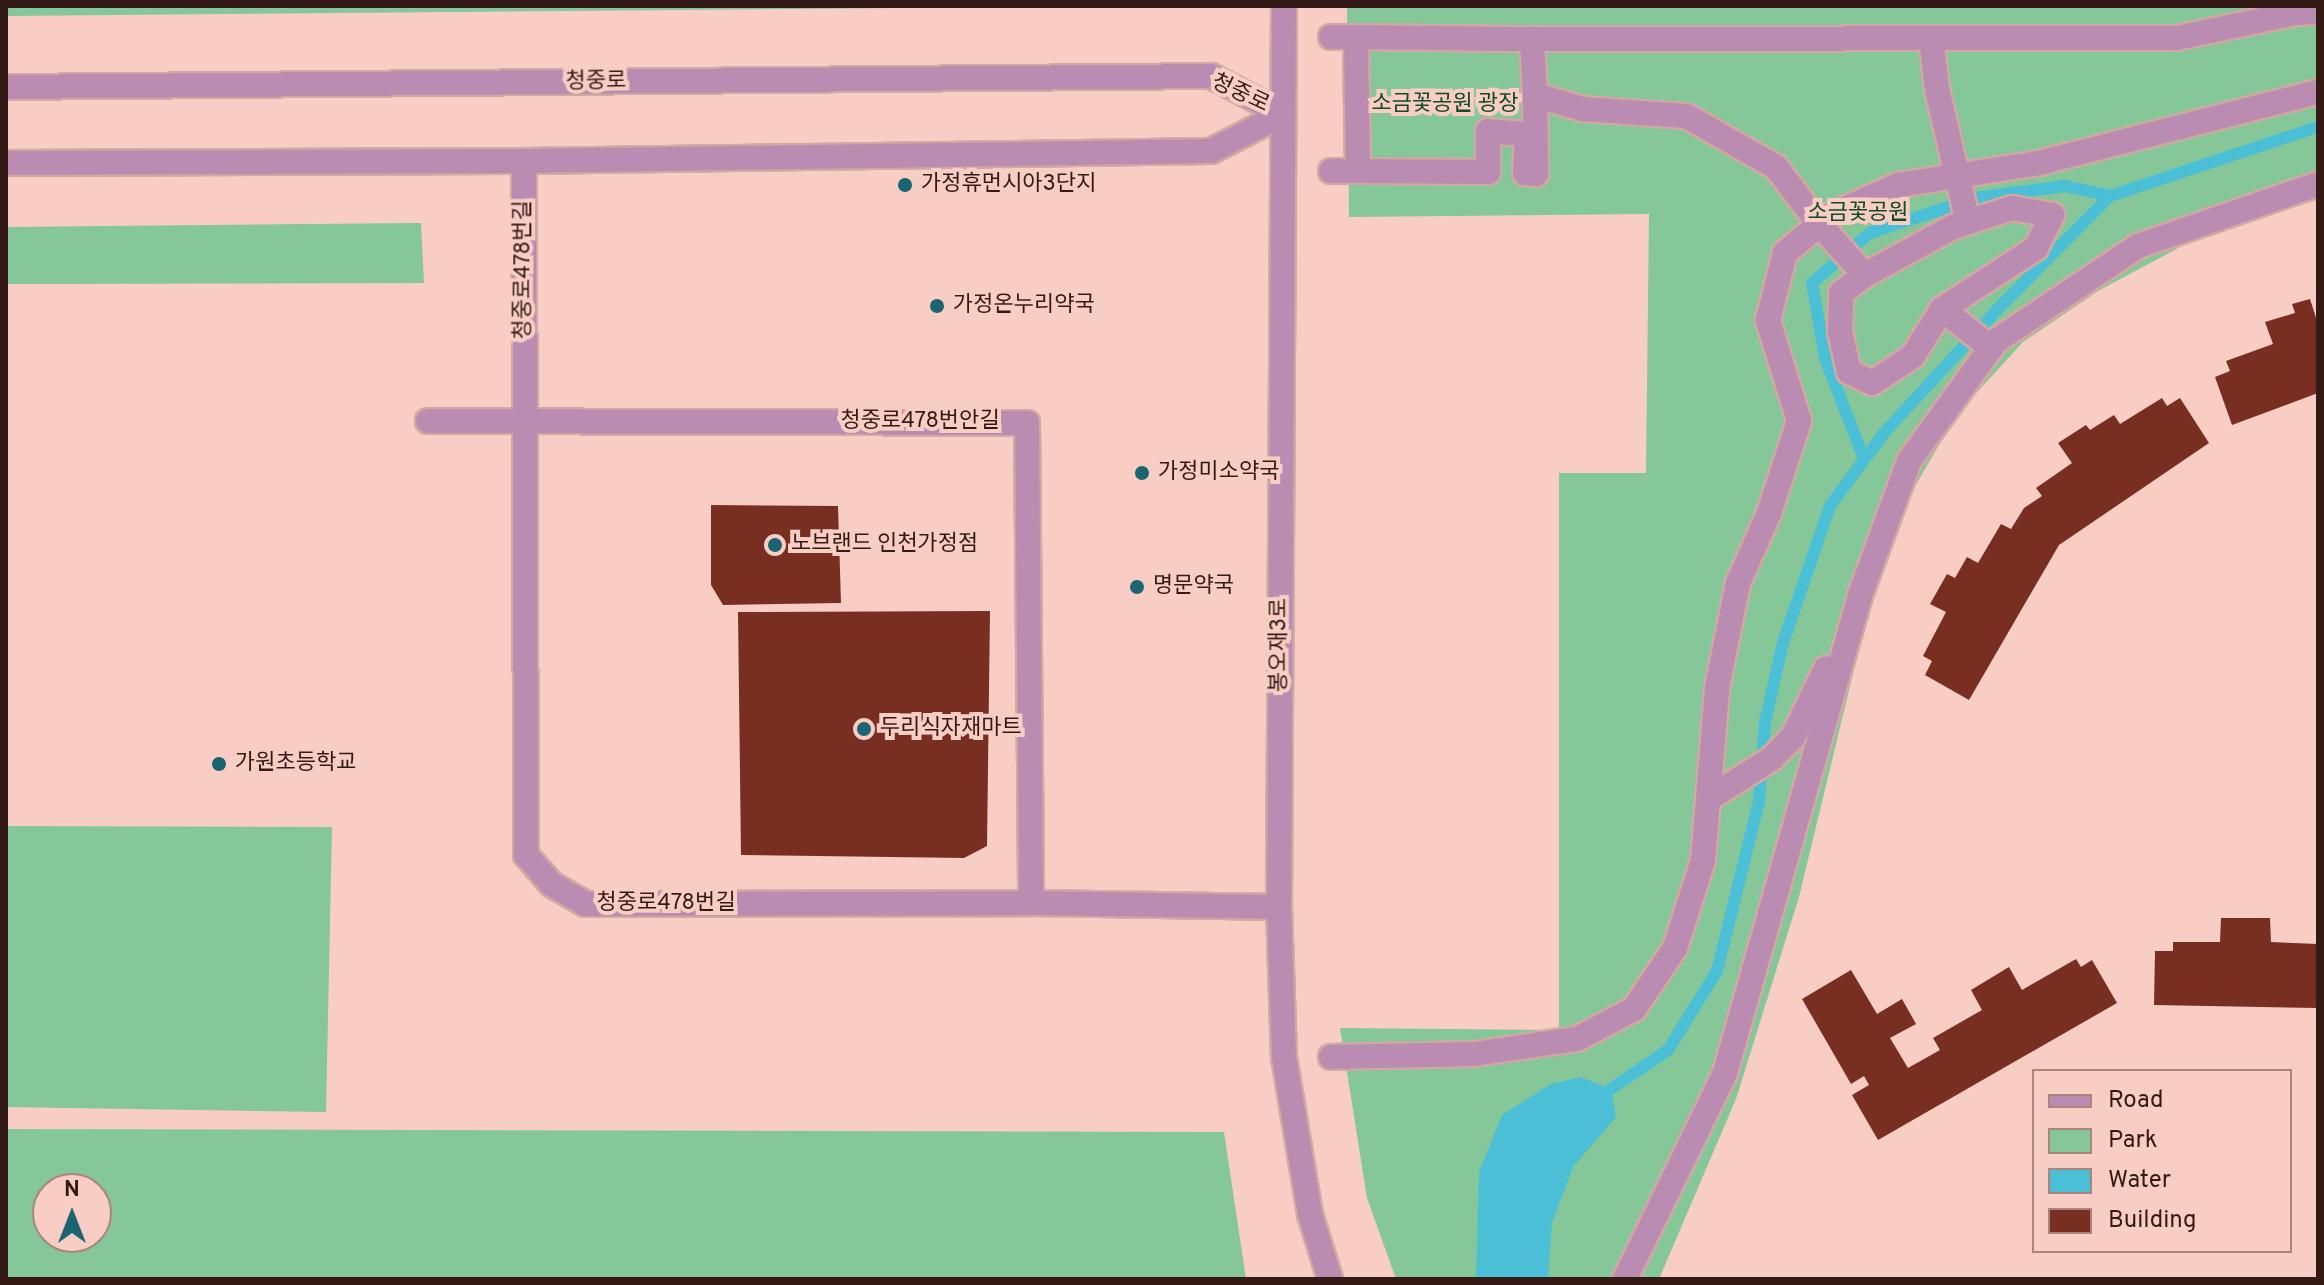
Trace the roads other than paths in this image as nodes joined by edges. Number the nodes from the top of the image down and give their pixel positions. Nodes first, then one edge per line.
1 (1284, 6) edge
2 (2318, 12) edge
3 (1931, 38) junction
4 (1532, 39) junction
5 (6, 87) edge
6 (2318, 92) edge
7 (1535, 95) junction
8 (1283, 114) junction
9 (524, 161) junction
10 (6, 163) edge
11 (1331, 171) dead end
12 (1358, 171) junction
13 (1958, 176) junction
14 (2318, 184) edge
15 (1968, 222) junction
16 (1819, 224) junction
17 (1865, 275) junction
18 (1942, 309) junction
19 (1991, 348) junction
20 (428, 421) dead end
21 (524, 421) junction
22 (1860, 595) junction
23 (1708, 799) junction
24 (1031, 903) junction
25 (1279, 907) junction
26 (1331, 1057) dead end
27 (1330, 1279) edge
28 (1625, 1279) edge

1 - 8 street, 봉오재3로
2 - 3 street
3 - 4 street
3 - 13 street
4 - 7 street
4 - 12 street
5 - 8 street, 청중로
6 - 13 street
7 - 12 street
7 - 16 street
8 - 9 street, 청중로
8 - 25 street, 봉오재3로
9 - 10 street, 청중로
9 - 21 street, 청중로478번길
11 - 12 street
13 - 15 street
13 - 16 street
14 - 19 street
15 - 17 street
15 - 18 street
16 - 17 street
16 - 23 street
17 - 18 street
18 - 19 street
19 - 22 street
20 - 21 street
21 - 24 street, 청중로478번길
21 - 24 street, 청중로478번안길
22 - 23 street
22 - 28 street
23 - 26 street
24 - 25 street, 청중로478번길
25 - 27 street, 봉오재3로

